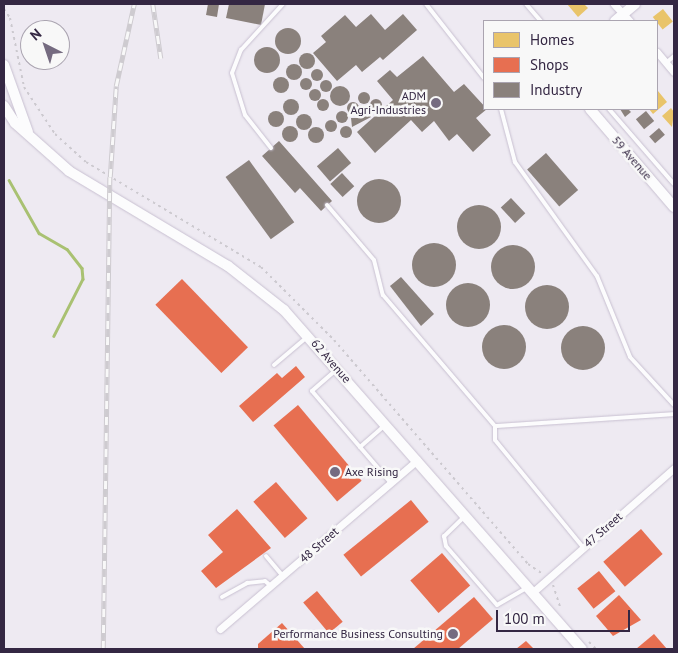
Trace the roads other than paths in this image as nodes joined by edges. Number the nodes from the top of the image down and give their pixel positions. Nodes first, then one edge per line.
1 (283, 4) edge
2 (426, 4) edge
3 (526, 4) edge
4 (614, 4) edge
5 (635, 4) edge
6 (626, 18) edge
7 (540, 20) edge
8 (658, 53) edge
9 (674, 56) edge
10 (666, 63) junction
11 (4, 65) edge
12 (674, 72) edge
13 (483, 77) edge
14 (4, 106) edge
15 (501, 110) edge
16 (591, 110) edge
17 (610, 110) edge
18 (28, 132) junction
19 (271, 148) dead end
20 (674, 184) edge
21 (327, 206) dead end
22 (674, 207) edge
23 (309, 336) junction
24 (274, 365) dead end
25 (338, 369) junction
26 (674, 405) edge
27 (674, 414) edge
28 (386, 424) junction
29 (495, 426) junction
30 (360, 447) junction
31 (417, 460) junction
32 (674, 468) edge
33 (391, 483) junction
34 (466, 516) junction
35 (583, 547) junction
36 (266, 556) dead end
37 (283, 576) junction
38 (272, 586) junction
39 (531, 589) junction
40 (222, 597) dead end
41 (220, 629) dead end
42 (582, 649) edge

1 - 19 lane
2 - 13 lane
3 - 7 lane
4 - 6 street
5 - 6 main road
8 - 10 street
9 - 10 lane
10 - 12 street
11 - 18 main road, 62 Avenue
14 - 18 main road, 62 Avenue
15 - 26 lane
16 - 22 main road, 59 Avenue
17 - 20 lane
18 - 23 main road, 62 Avenue
21 - 29 lane
23 - 24 lane
23 - 25 main road, 62 Avenue
25 - 28 main road, 62 Avenue
25 - 30 lane
27 - 29 lane
28 - 30 lane
28 - 31 main road, 62 Avenue
29 - 35 lane
30 - 33 lane
31 - 33 street, 48 Street
31 - 34 main road, 62 Avenue
32 - 35 street, 47 Street
33 - 37 street, 48 Street
34 - 39 main road, 62 Avenue
34 - 39 lane
35 - 39 street, 47 Street
36 - 37 lane
37 - 38 street, 48 Street
38 - 40 lane
38 - 41 street, 48 Street
39 - 42 main road, 62 Avenue

